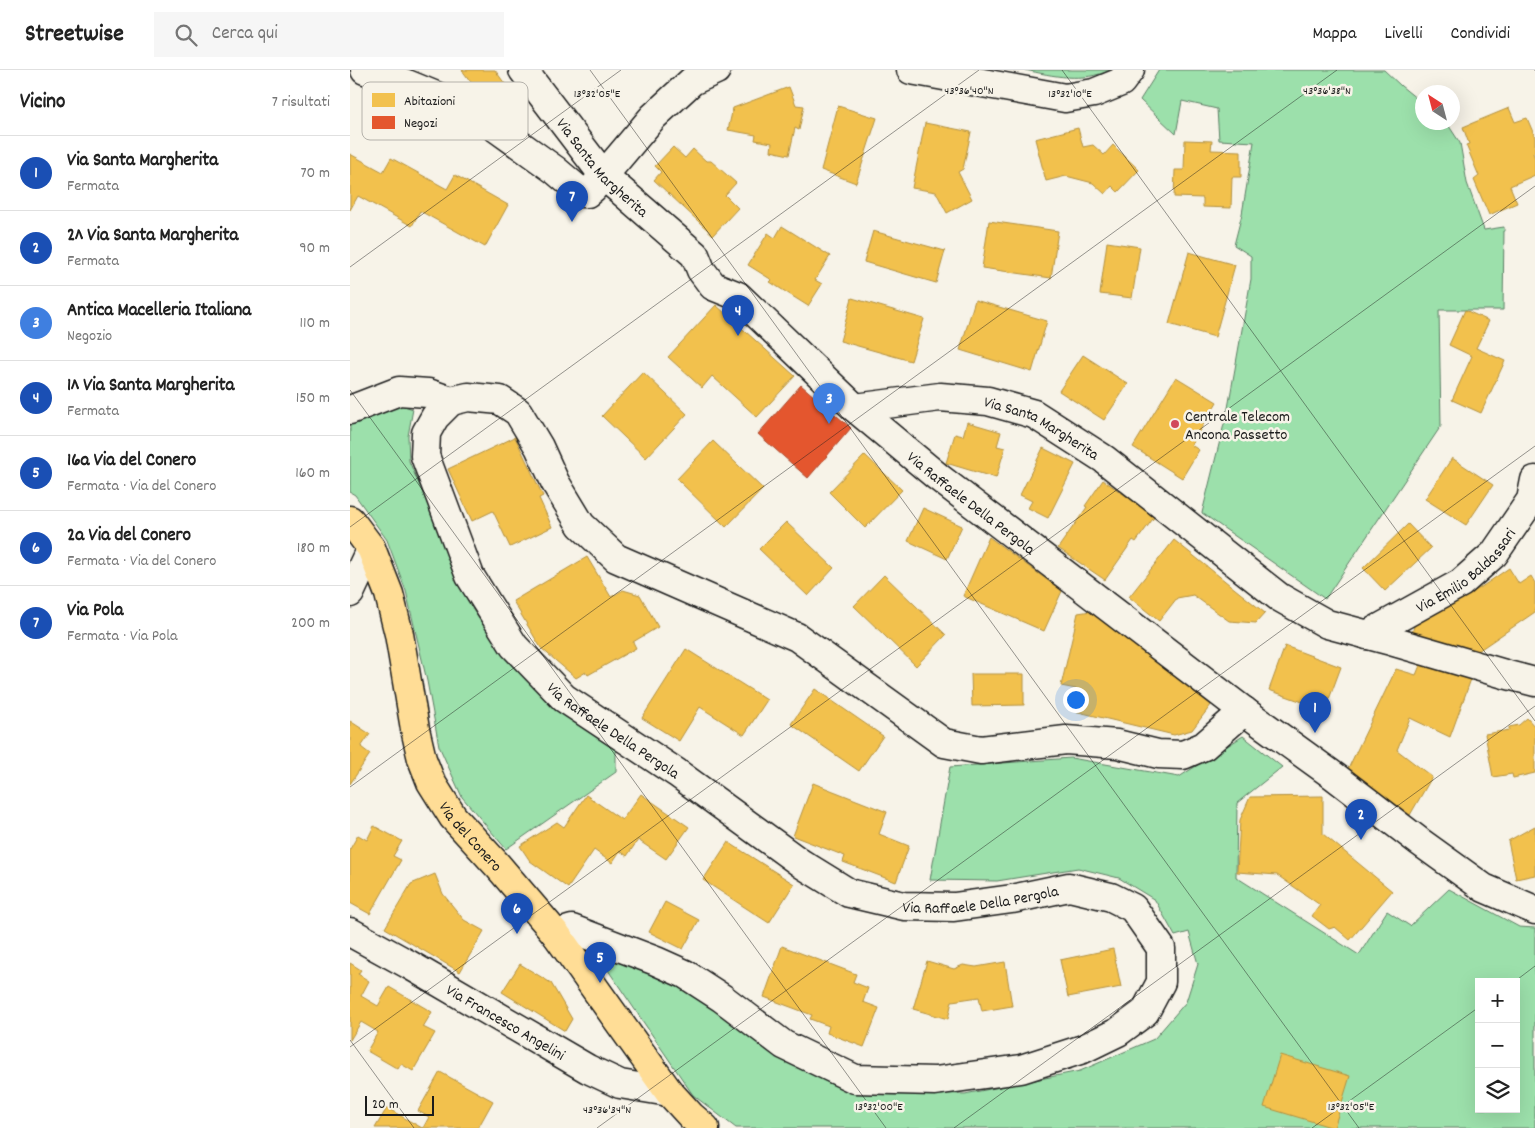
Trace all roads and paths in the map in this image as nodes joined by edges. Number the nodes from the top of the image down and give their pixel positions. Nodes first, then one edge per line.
1 (365, 70) edge
2 (523, 70) edge
3 (716, 70) edge
4 (911, 70) edge
5 (1130, 70) edge
6 (401, 82) edge
7 (514, 140) edge
8 (604, 176) junction
9 (451, 400) junction
10 (855, 408) junction
11 (350, 410) edge
12 (1535, 480) edge
13 (350, 520) edge
14 (371, 548) junction
15 (350, 593) edge
16 (1367, 635) junction
17 (1535, 682) edge
18 (1244, 711) junction
19 (1535, 910) edge
20 (350, 932) edge
21 (556, 934) junction
22 (669, 1092) junction
23 (705, 1128) edge

1 - 6 street
2 - 8 street, Via Santa Margherita
3 - 8 street
4 - 5 street
7 - 8 street
8 - 10 street, Via Santa Margherita
9 - 11 street
9 - 18 street
9 - 21 street, Via Raffaele Della Pergola
10 - 16 street, Via Santa Margherita
10 - 18 street, Via Raffaele Della Pergola
12 - 16 street, Via Emilio Baldassari
13 - 14 main road, Via del Conero
14 - 15 street
14 - 21 main road, Via del Conero
16 - 17 street, Via Santa Margherita
18 - 19 street, Via Raffaele Della Pergola
20 - 22 street, Via Francesco Angelini
21 - 22 main road, Via del Conero
22 - 23 main road, Via del Conero

